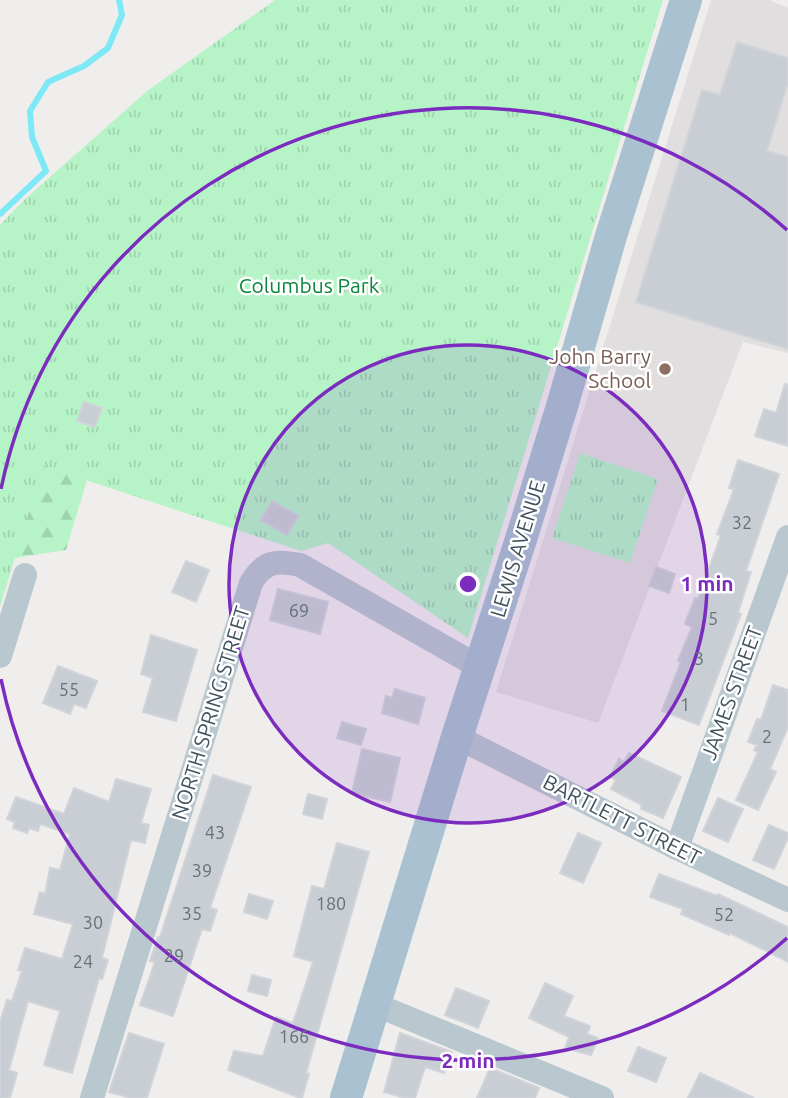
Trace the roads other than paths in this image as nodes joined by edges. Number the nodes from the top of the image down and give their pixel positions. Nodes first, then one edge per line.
1 (686, 0) edge
2 (788, 537) edge
3 (25, 575) dead end
4 (0, 656) edge
5 (481, 668) junction
6 (457, 737) junction
7 (677, 848) junction
8 (788, 900) edge
9 (374, 1004) junction
10 (92, 1098) edge
11 (346, 1098) edge
12 (602, 1098) edge

1 - 5 main road, LEWIS AVENUE
2 - 7 street, JAMES STREET
3 - 4 street
5 - 6 main road, LEWIS AVENUE
5 - 10 street, NORTH SPRING STREET
6 - 7 street, BARTLETT STREET
6 - 9 main road, LEWIS AVENUE
7 - 8 street, BARTLETT STREET
9 - 11 main road, LEWIS AVENUE
9 - 12 street

